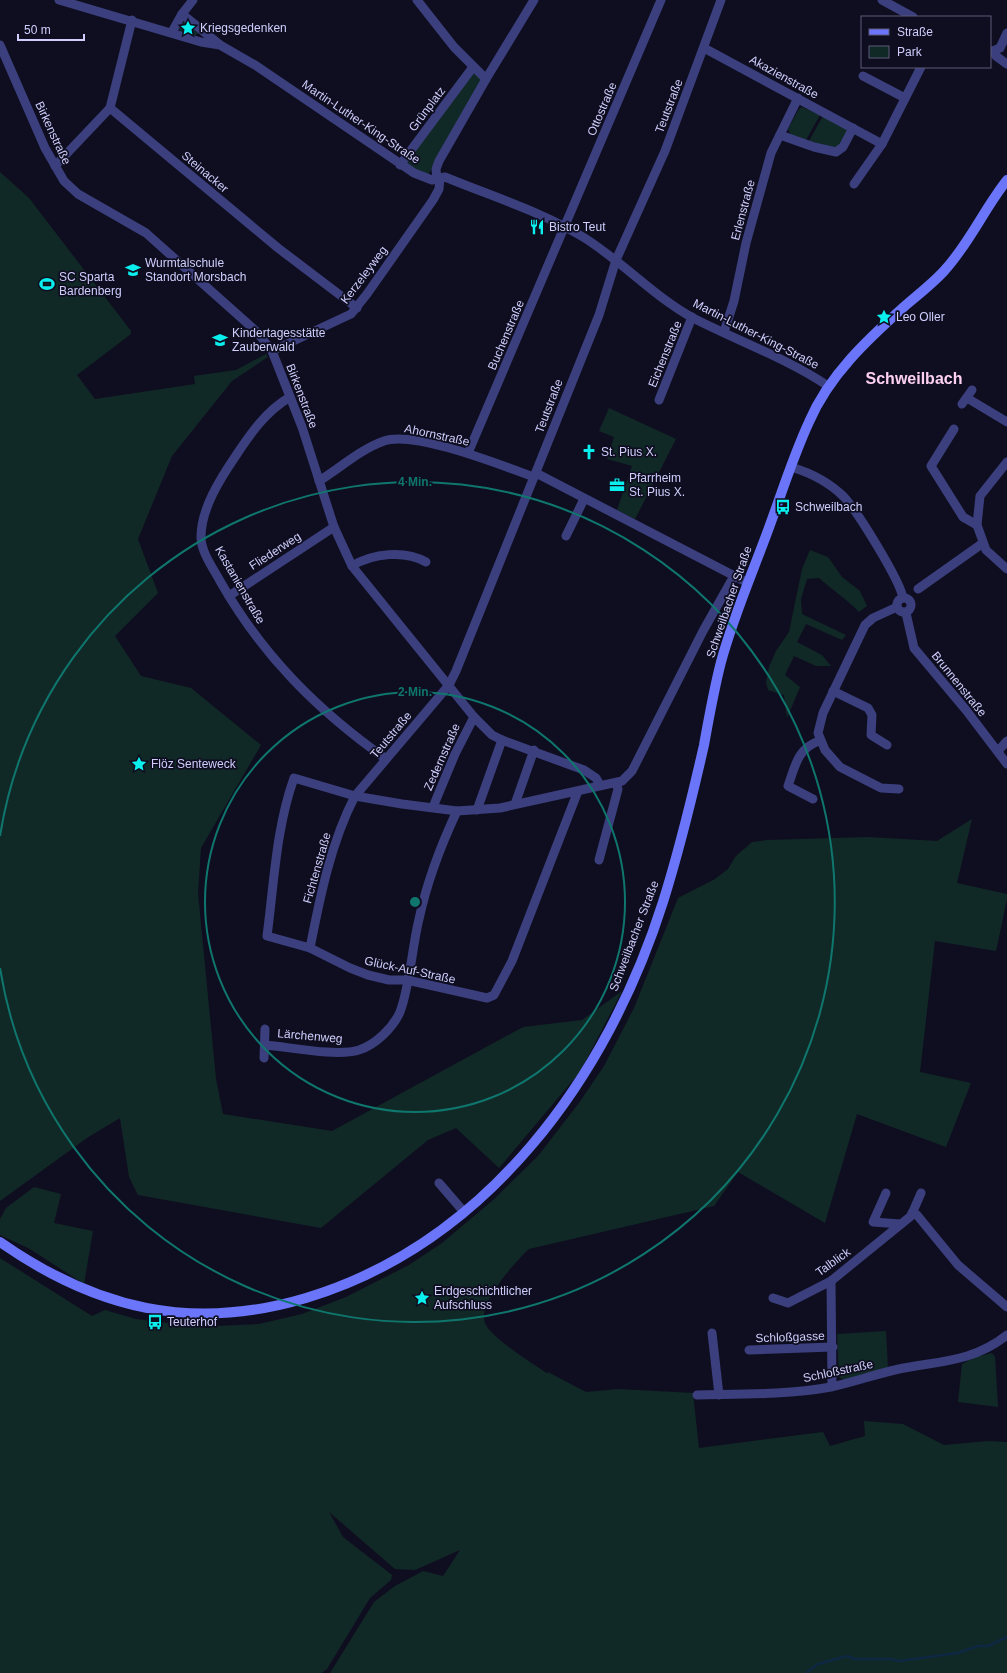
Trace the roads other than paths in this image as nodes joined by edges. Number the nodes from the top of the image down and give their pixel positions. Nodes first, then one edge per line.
1 (59, 0) edge
2 (193, 0) edge
3 (417, 0) edge
4 (534, 0) edge
5 (661, 0) edge
6 (721, 0) edge
7 (882, 0) edge
8 (182, 14) junction
9 (911, 16) edge
10 (132, 20) junction
11 (172, 32) junction
12 (1007, 33) edge
13 (0, 45) edge
14 (220, 45) junction
15 (704, 48) junction
16 (992, 52) edge
17 (1007, 64) edge
18 (473, 67) junction
19 (921, 68) edge
20 (863, 76) dead end
21 (486, 79) junction
22 (798, 98) junction
23 (906, 98) junction
24 (110, 108) junction
25 (853, 128) junction
26 (780, 135) junction
27 (882, 144) junction
28 (400, 165) junction
29 (55, 166) junction
30 (439, 179) junction
31 (1007, 180) edge
32 (854, 184) dead end
33 (564, 226) junction
34 (616, 260) junction
35 (357, 308) junction
36 (692, 317) junction
37 (724, 332) junction
38 (272, 351) junction
39 (828, 386) junction
40 (290, 397) junction
41 (967, 397) dead end
42 (659, 400) dead end
43 (1007, 422) edge
44 (954, 429) dead end
45 (468, 453) junction
46 (1007, 462) edge
47 (791, 467) junction
48 (535, 475) junction
49 (319, 482) junction
50 (584, 499) junction
51 (977, 525) junction
52 (334, 527) junction
53 (566, 536) dead end
54 (983, 543) junction
55 (426, 562) dead end
56 (352, 566) junction
57 (1007, 569) edge
58 (734, 576) junction
59 (748, 583) junction
60 (918, 589) dead end
61 (229, 596) junction
62 (903, 598) junction
63 (897, 607) junction
64 (906, 612) junction
65 (449, 685) junction
66 (833, 691) junction
67 (474, 717) junction
68 (502, 740) junction
69 (819, 741) junction
70 (1007, 741) edge
71 (887, 746) dead end
72 (534, 750) junction
73 (998, 752) junction
74 (386, 759) junction
75 (1007, 764) edge
76 (294, 778) joint
77 (616, 783) junction
78 (600, 785) junction
79 (899, 789) dead end
80 (578, 791) junction
81 (355, 796) junction
82 (813, 799) dead end
83 (515, 804) junction
84 (433, 807) junction
85 (477, 810) junction
86 (457, 811) junction
87 (599, 860) dead end
88 (310, 948) junction
89 (407, 980) junction
90 (265, 1029) dead end
91 (265, 1045) junction
92 (264, 1058) dead end
93 (439, 1183) dead end
94 (886, 1193) dead end
95 (921, 1193) dead end
96 (464, 1212) junction
97 (912, 1213) junction
98 (900, 1224) junction
99 (0, 1242) edge
100 (831, 1281) junction
101 (773, 1298) dead end
102 (1007, 1307) edge
103 (712, 1333) dead end
104 (1007, 1335) edge
105 (833, 1347) junction
106 (749, 1350) dead end
107 (832, 1386) junction
108 (719, 1395) junction
109 (697, 1396) dead end

1 - 10 street, Martin-Luther-King-Straße
2 - 8 street
3 - 18 street
4 - 21 street
5 - 33 street, Ottostraße
6 - 15 street, Teutstraße
7 - 9 street
8 - 11 street
8 - 14 street, Martin-Luther-King-Straße
10 - 11 street, Martin-Luther-King-Straße
10 - 24 street
11 - 14 street, Martin-Luther-King-Straße
12 - 16 street
13 - 29 street, Birkenstraße
14 - 28 street, Martin-Luther-King-Straße
15 - 22 street, Akazienstraße
15 - 34 street, Teutstraße
16 - 17 street
18 - 21 street
18 - 28 street, Grünplatz
19 - 23 street
20 - 23 street
21 - 30 street
22 - 25 street, Akazienstraße
22 - 26 street, Erlenstraße
23 - 27 street
24 - 29 street
24 - 35 street, Steinacker
25 - 26 street
25 - 27 street, Akazienstraße
26 - 37 street, Erlenstraße
27 - 32 street
28 - 30 street, Martin-Luther-King-Straße
29 - 38 street, Birkenstraße
30 - 33 street, Martin-Luther-King-Straße
30 - 35 street, Kerzeleyweg
31 - 39 main road, Schweilbacher Straße
33 - 34 street, Martin-Luther-King-Straße
33 - 45 street, Buchenstraße
34 - 36 street, Martin-Luther-King-Straße
34 - 48 street, Teutstraße
35 - 38 street, Kerzeleyweg
36 - 37 street, Martin-Luther-King-Straße
36 - 42 street, Eichenstraße
37 - 39 street, Martin-Luther-King-Straße
38 - 40 street, Birkenstraße
39 - 47 main road, Schweilbacher Straße
40 - 49 street, Birkenstraße
40 - 61 street, Kastanienstraße
41 - 43 street
44 - 51 street
45 - 48 street, Ahornstraße
45 - 49 street, Ahornstraße
46 - 51 street
47 - 59 main road, Schweilbacher Straße
47 - 62 street, Brunnenstraße
48 - 50 street, Ahornstraße
48 - 65 street, Teutstraße
49 - 52 street, Birkenstraße
50 - 53 street
50 - 58 street, Ahornstraße
51 - 54 street
52 - 56 street, Birkenstraße
52 - 61 street, Fliederweg
54 - 57 street
54 - 60 street
55 - 56 street
56 - 65 street, Birkenstraße
58 - 59 street, Ahornstraße
58 - 77 street, Schweilbacher Straße
59 - 96 main road, Schweilbacher Straße
61 - 74 street, Kastanienstraße
62 - 63 street
62 - 64 street, Brunnenstraße
63 - 64 street
63 - 66 street
64 - 73 street, Brunnenstraße
65 - 67 street
65 - 74 street, Teutstraße
66 - 69 street
66 - 71 street
67 - 68 street
67 - 84 street, Zedernstraße
68 - 72 street
68 - 85 street
69 - 79 street
69 - 82 street
70 - 73 street
72 - 78 street
72 - 83 street
73 - 75 street, Brunnenstraße
74 - 81 street, Teutstraße
76 - 81 street, Zedernstraße
76 - 88 street, Glück-Auf-Straße
77 - 78 street, Schweilbacher Straße
77 - 87 street
78 - 80 street, Zedernstraße
80 - 83 street, Zedernstraße
80 - 89 street, Glück-Auf-Straße
81 - 84 street, Zedernstraße
81 - 88 street, Fichtenstraße
83 - 85 street, Zedernstraße
84 - 86 street, Zedernstraße
85 - 86 street, Zedernstraße
86 - 89 street, Lärchenweg
88 - 89 street, Glück-Auf-Straße
89 - 91 street, Lärchenweg
90 - 91 street, Lärchenweg
91 - 92 street, Lärchenweg
93 - 96 street
94 - 98 street
95 - 97 street, Talblick
96 - 99 main road, Schweilbacher Straße
97 - 98 street, Talblick
97 - 102 street
98 - 100 street, Talblick
100 - 101 street, Talblick
100 - 105 street, Schloßgasse
103 - 108 street
104 - 107 street, Schloßstraße
105 - 106 street, Schloßgasse
105 - 107 street, Schloßgasse
107 - 108 street, Schloßstraße
108 - 109 street, Schloßstraße

